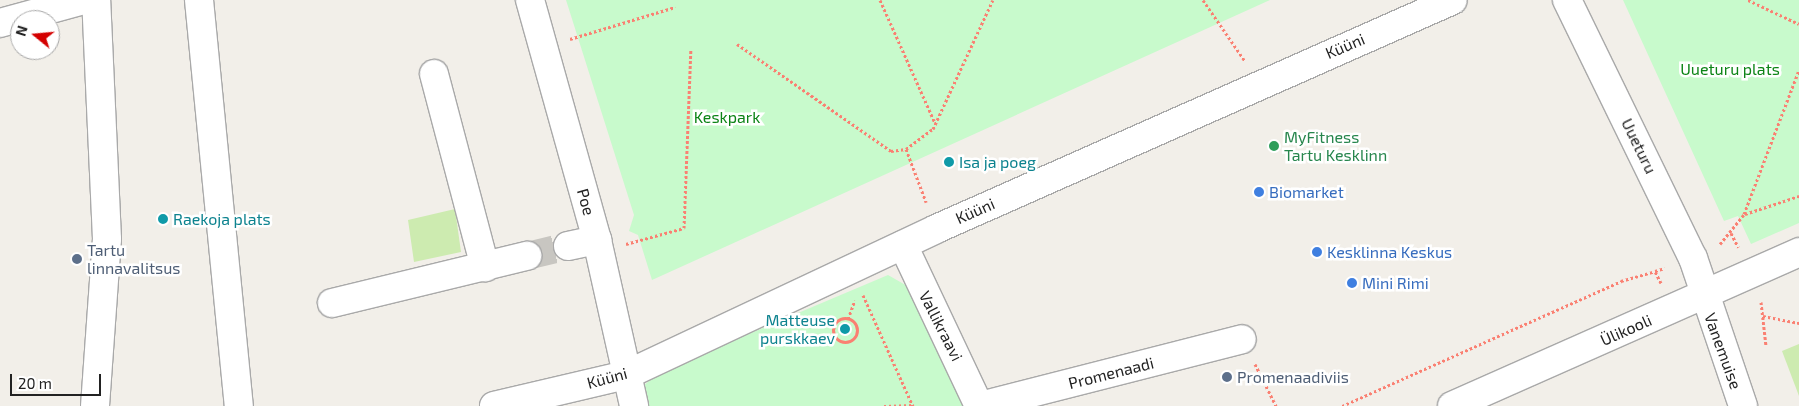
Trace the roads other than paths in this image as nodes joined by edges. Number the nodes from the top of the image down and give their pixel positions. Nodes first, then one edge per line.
1 (84, 0) edge
2 (96, 0) edge
3 (200, 0) edge
4 (530, 0) edge
5 (1453, 0) edge
6 (1567, 0) edge
7 (0, 23) edge
8 (434, 74) dead end
9 (568, 246) tunnel mouth
10 (598, 246) junction
11 (903, 246) junction
12 (1799, 252) edge
13 (528, 256) tunnel mouth
14 (485, 266) junction
15 (1703, 295) junction
16 (332, 303) dead end
17 (1242, 339) road end
18 (626, 375) junction
19 (95, 406) edge
20 (239, 406) edge
21 (494, 406) edge
22 (634, 406) edge
23 (979, 406) edge
24 (1452, 406) edge
25 (1743, 406) edge

1 - 7 street
2 - 19 street
3 - 20 street
4 - 10 street, Poe
5 - 11 street, Küüni
6 - 15 street, Uueturu
8 - 14 street
9 - 10 street
10 - 18 street, Poe
11 - 18 street, Küüni
11 - 23 street, Vallikraavi
12 - 15 street, Ülikooli
13 - 14 street
14 - 16 street
15 - 24 street, Ülikooli
15 - 25 street, Vanemuise
17 - 23 street, Promenaadi
18 - 21 street, Küüni
18 - 22 street, Poe

